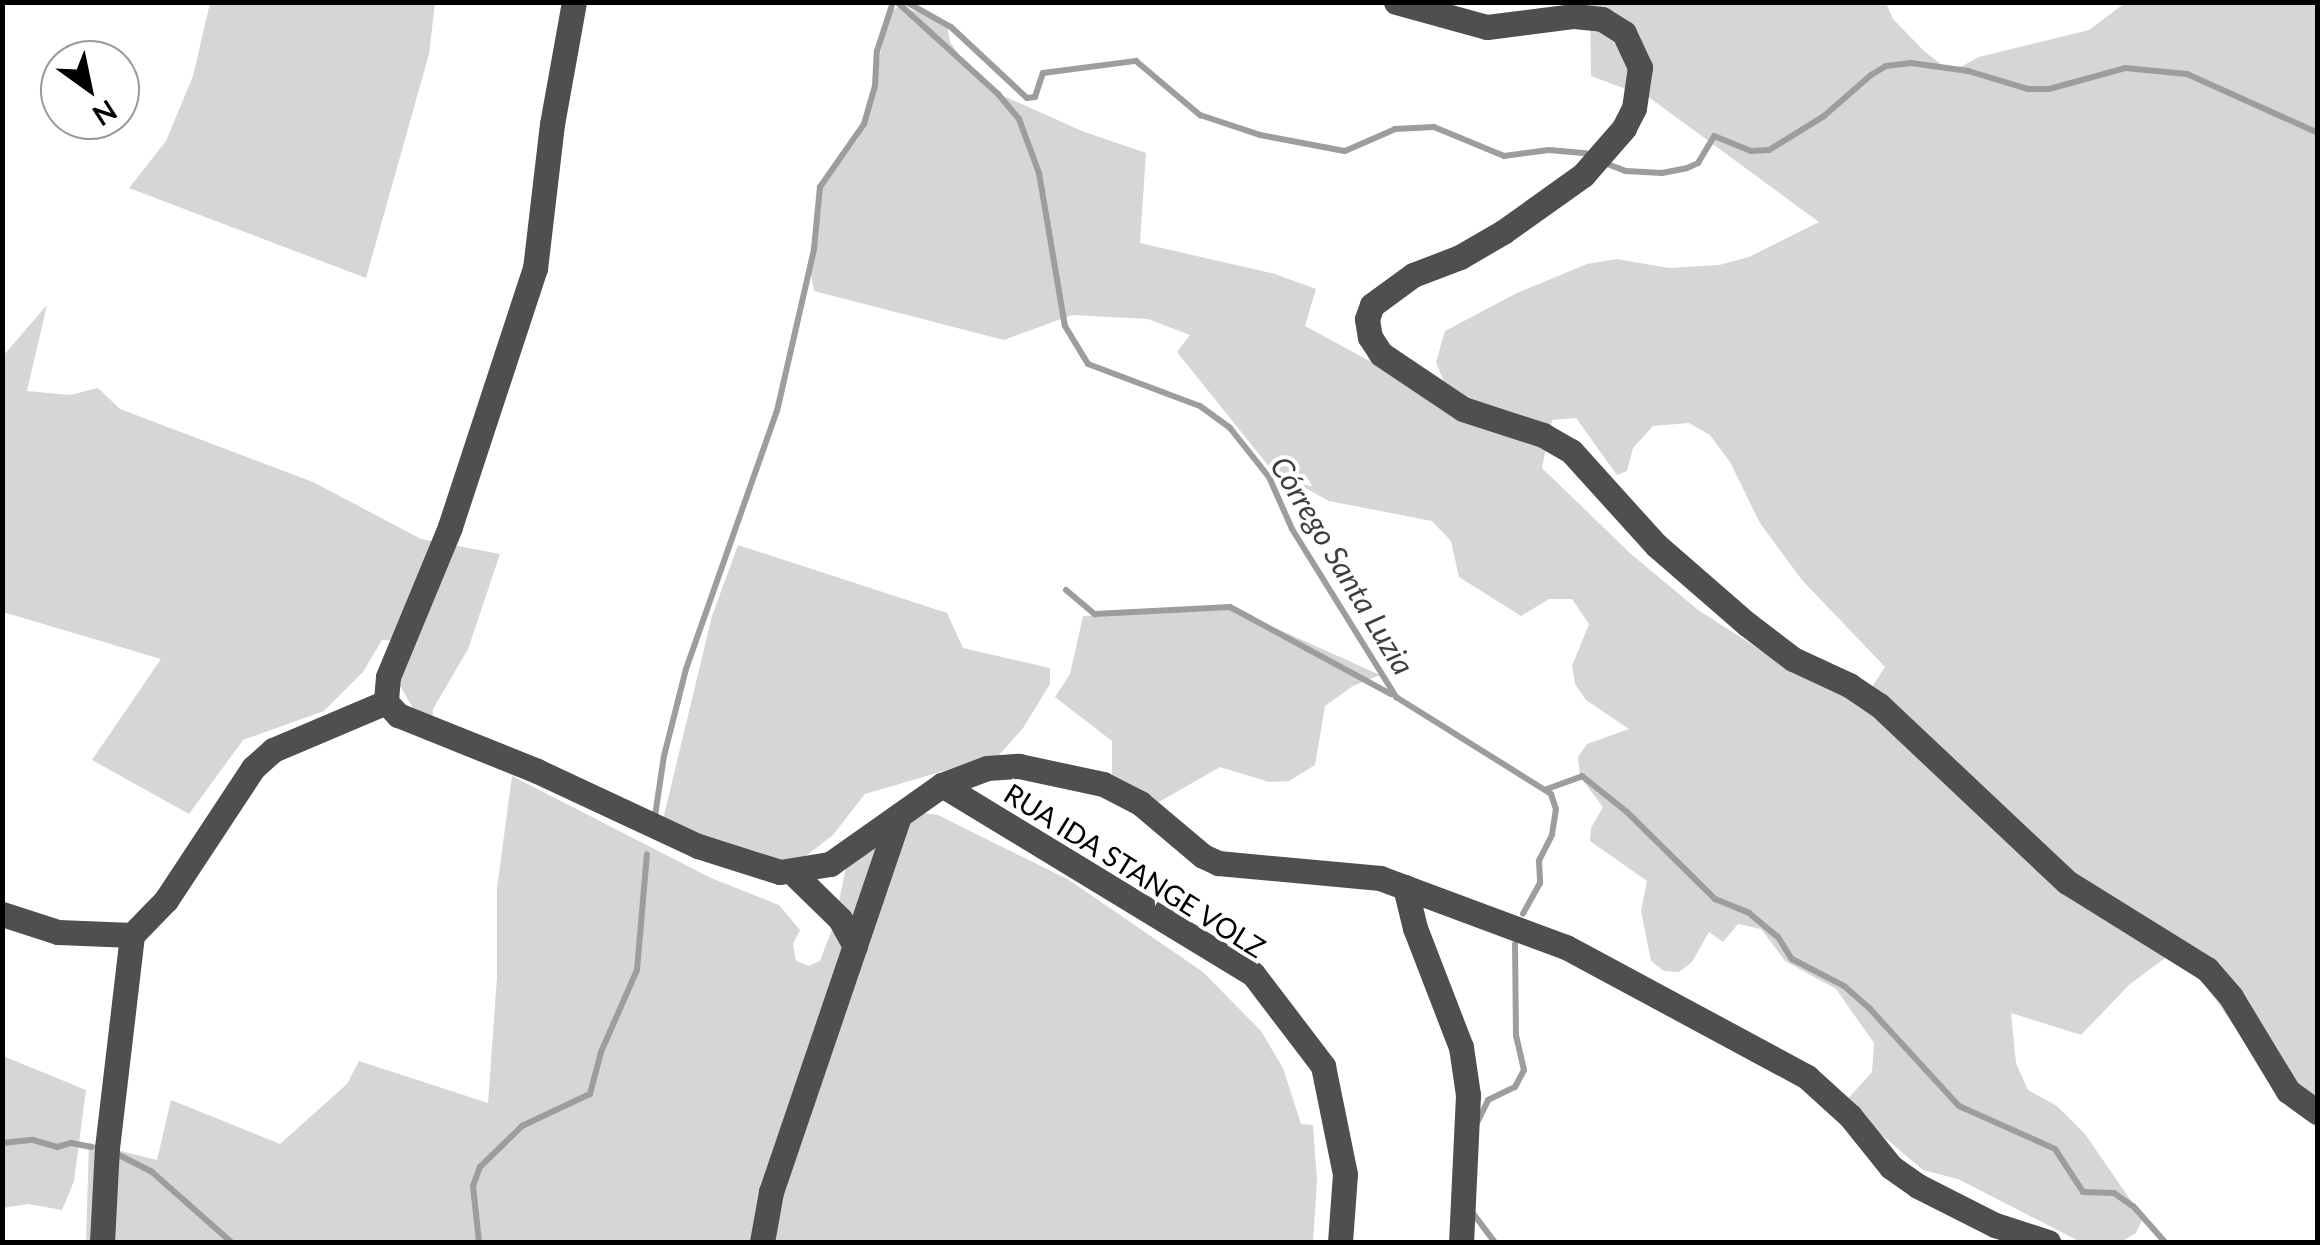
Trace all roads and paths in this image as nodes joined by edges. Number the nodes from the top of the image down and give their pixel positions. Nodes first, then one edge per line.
1 (574, 2) edge
2 (1396, 2) edge
3 (386, 702) junction
4 (942, 785) junction
5 (899, 816) junction
6 (793, 873) junction
7 (1405, 887) junction
8 (2, 914) edge
9 (132, 935) junction
10 (855, 946) junction
11 (2318, 1112) edge
12 (102, 1242) edge
13 (762, 1242) edge
14 (1340, 1242) edge
15 (1461, 1242) edge
16 (2048, 1242) edge

1 - 3 street
2 - 11 street
3 - 6 street
3 - 9 street
4 - 5 street
4 - 7 street
4 - 14 street, RUA IDA STANGE VOLZ
5 - 6 street
5 - 10 street
6 - 10 street
7 - 15 street
7 - 16 street
8 - 9 street
9 - 12 street
10 - 13 street

